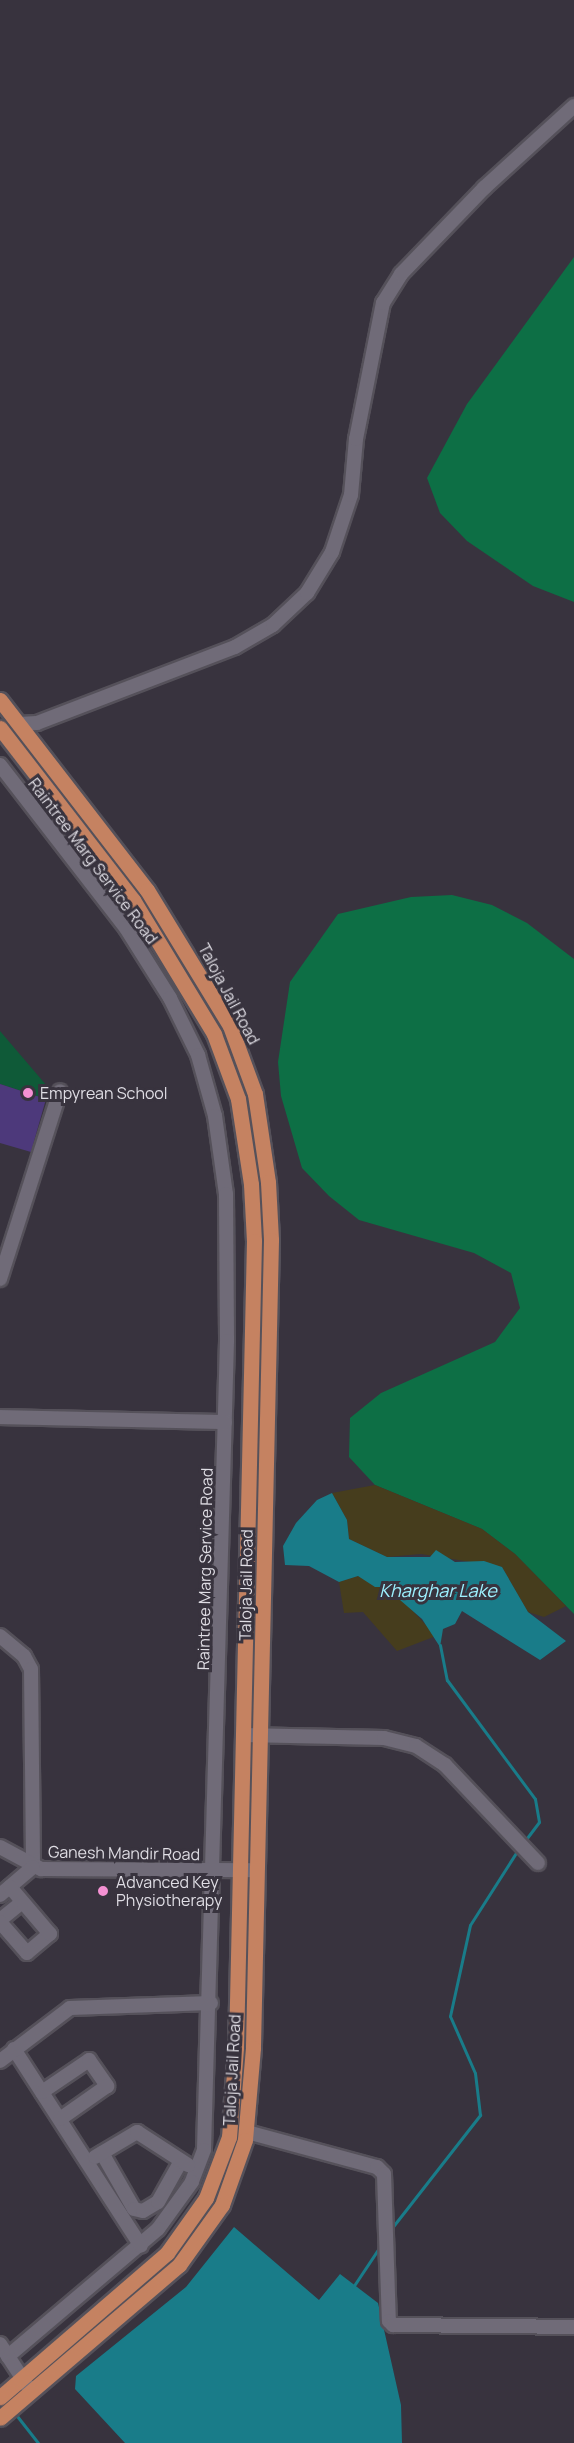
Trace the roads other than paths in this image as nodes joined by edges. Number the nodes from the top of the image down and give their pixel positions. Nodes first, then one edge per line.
1 (574, 106) edge
2 (3, 710) edge
3 (19, 724) junction
4 (2, 735) edge
5 (0, 765) edge
6 (60, 1090) dead end
7 (0, 1279) edge
8 (0, 1416) edge
9 (225, 1422) junction
10 (0, 1636) edge
11 (243, 1735) junction
12 (260, 1736) junction
13 (0, 1847) edge
14 (538, 1863) dead end
15 (33, 1867) junction
16 (240, 1870) junction
17 (257, 1870) junction
18 (214, 1871) junction
19 (5, 1891) edge
20 (22, 1902) junction
21 (0, 1921) edge
22 (211, 2003) junction
23 (14, 2049) junction
24 (0, 2061) edge
25 (45, 2091) junction
26 (62, 2117) junction
27 (247, 2132) junction
28 (102, 2153) junction
29 (181, 2161) junction
30 (88, 2162) junction
31 (198, 2170) junction
32 (141, 2246) junction
33 (574, 2327) edge
34 (4, 2350) edge
35 (22, 2378) junction
36 (32, 2392) junction
37 (0, 2397) edge
38 (0, 2418) edge

1 - 3 street
2 - 3 main road, Taloja Jail Road
3 - 4 main road
3 - 12 main road, Taloja Jail Road
4 - 11 main road, Taloja Jail Road
5 - 9 street, Raintree Marg Service Road
6 - 7 street
8 - 9 street
9 - 18 street, Raintree Marg Service Road
10 - 15 street
11 - 12 street
11 - 16 main road, Taloja Jail Road
12 - 14 street
12 - 17 main road, Taloja Jail Road
13 - 15 street
15 - 18 street, Ganesh Mandir Road
15 - 19 street, Ganesh Mandir Road
16 - 17 street, Ganesh Mandir Road
16 - 18 street, Ganesh Mandir Road
16 - 35 main road, Taloja Jail Road
17 - 27 main road, Taloja Jail Road
18 - 22 street, Raintree Marg Service Road
19 - 20 street
20 - 21 street
20 - 21 street
22 - 23 street
22 - 31 street, Raintree Marg Service Road
23 - 24 street
23 - 25 street
25 - 26 street
25 - 26 street
26 - 30 street
27 - 33 street
27 - 36 main road, Taloja Jail Road
28 - 29 street
28 - 29 street
28 - 30 street
29 - 31 street
30 - 32 street
31 - 32 street, Raintree Marg Service Road
32 - 34 street, Raintree Marg Service Road
34 - 35 street
35 - 36 street
35 - 37 main road, Taloja Jail Road
36 - 38 main road, Taloja Jail Road

